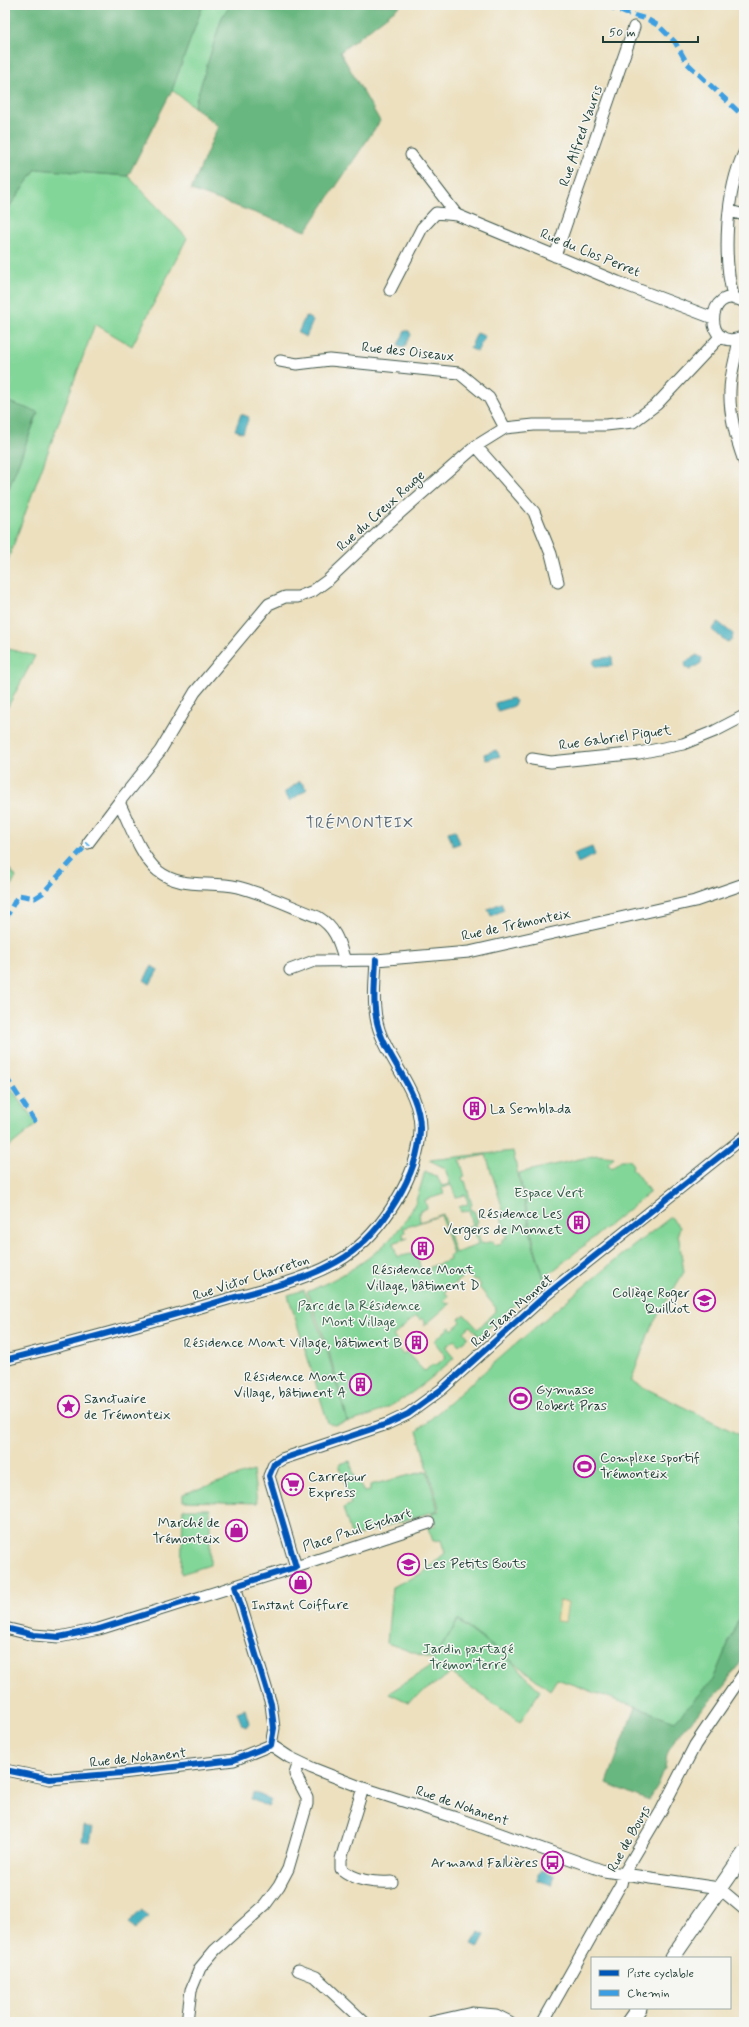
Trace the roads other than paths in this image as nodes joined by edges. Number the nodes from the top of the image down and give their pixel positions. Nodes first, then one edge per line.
1 (634, 27) dead end
2 (744, 153) edge
3 (411, 155) dead end
4 (730, 211) junction
5 (457, 215) junction
6 (744, 215) edge
7 (555, 256) junction
8 (390, 290) dead end
9 (739, 301) edge
10 (712, 318) junction
11 (721, 336) junction
12 (742, 337) edge
13 (280, 362) dead end
14 (505, 428) junction
15 (476, 446) junction
16 (744, 460) edge
17 (558, 582) dead end
18 (744, 716) edge
19 (532, 759) dead end
20 (119, 802) junction
21 (88, 843) dead end
22 (744, 884) edge
23 (376, 960) junction
24 (344, 962) junction
25 (290, 970) dead end
26 (744, 1137) edge
27 (5, 1360) edge
28 (274, 1464) joint
29 (429, 1522) dead end
30 (296, 1567) junction
31 (235, 1586) junction
32 (5, 1628) edge
33 (744, 1673) edge
34 (271, 1745) junction
35 (300, 1762) junction
36 (5, 1770) edge
37 (364, 1788) junction
38 (744, 1854) edge
39 (623, 1875) junction
40 (392, 1882) dead end
41 (719, 1888) junction
42 (744, 1909) edge
43 (673, 1957) edge
44 (298, 1970) dead end
45 (638, 2009) edge
46 (187, 2022) edge
47 (364, 2022) edge
48 (432, 2022) edge
49 (510, 2022) edge
50 (543, 2022) edge
51 (630, 2022) edge

1 - 7 street, Rue Alfred Vauris
2 - 4 street
3 - 5 street, Rue du Clos Perret
4 - 6 street
4 - 9 street
5 - 7 street, Rue du Clos Perret
5 - 8 street, Rue du Clos Perret
7 - 10 street, Rue du Clos Perret
9 - 10 street
10 - 11 street
11 - 12 street
11 - 14 street, Rue du Creux Rouge
12 - 16 street
13 - 14 street, Rue des Oiseaux
14 - 15 street, Rue du Creux Rouge
15 - 17 street
15 - 20 street, Rue du Creux Rouge
18 - 19 street, Rue Gabriel Piguet
20 - 21 street, Rue du Creux Rouge
20 - 24 street
22 - 23 street, Rue de Trémonteix
23 - 24 street, Rue de Trémonteix
23 - 27 street, Rue Victor Charreton
24 - 25 street, Rue de Trémonteix
26 - 28 street, Rue Jean Monnet
28 - 30 street, Place Paul Eychart
29 - 30 street, Place Paul Eychart
30 - 31 street, Place Paul Eychart
31 - 32 street, Place Paul Eychart
31 - 34 street
33 - 39 street, Rue de Bouys
34 - 35 street, Rue de Nohanent
34 - 36 street, Rue de Nohanent
35 - 37 street, Rue de Nohanent
35 - 46 street
37 - 39 street, Rue de Nohanent
37 - 40 street
38 - 41 street
39 - 41 street, Rue de Nohanent
39 - 50 street, Rue de Bouys
41 - 42 street
41 - 43 street
44 - 47 street
45 - 51 street
48 - 49 street

